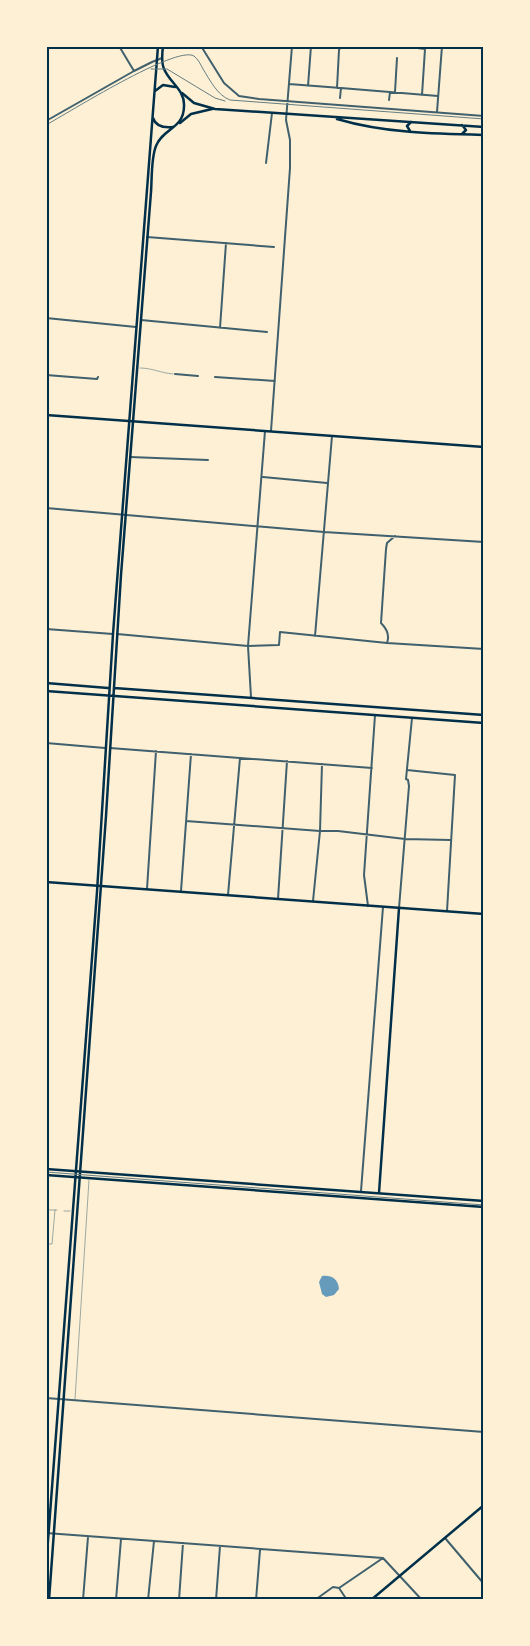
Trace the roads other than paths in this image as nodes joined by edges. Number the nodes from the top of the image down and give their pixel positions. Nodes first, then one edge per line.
1 (119, 46) edge
2 (158, 46) edge
3 (163, 46) edge
4 (201, 46) edge
5 (292, 46) edge
6 (311, 46) edge
7 (341, 46) edge
8 (402, 46) edge
9 (442, 46) edge
10 (162, 58) junction
11 (397, 58) dead end
12 (157, 59) junction
13 (134, 71) junction
14 (289, 84) junction
15 (308, 86) junction
16 (177, 87) junction
17 (337, 88) junction
18 (341, 88) junction
19 (154, 92) junction
20 (390, 92) junction
21 (395, 92) junction
22 (182, 93) junction
23 (422, 95) junction
24 (438, 96) junction
25 (340, 98) dead end
26 (389, 100) dead end
27 (287, 101) junction
28 (215, 109) junction
29 (436, 112) junction
30 (272, 113) junction
31 (286, 114) junction
32 (153, 116) junction
33 (484, 116) edge
34 (333, 118) junction
35 (46, 121) edge
36 (412, 121) junction
37 (180, 123) junction
38 (462, 125) junction
39 (484, 126) edge
40 (174, 127) junction
41 (410, 131) junction
42 (461, 135) junction
43 (484, 135) edge
44 (266, 163) dead end
45 (147, 236) junction
46 (226, 243) junction
47 (274, 247) dead end
48 (46, 318) edge
49 (141, 320) junction
50 (136, 327) junction
51 (220, 328) junction
52 (267, 332) dead end
53 (137, 368) junction
54 (175, 374) joint
55 (46, 375) edge
56 (198, 376) dead end
57 (98, 377) dead end
58 (215, 377) dead end
59 (275, 381) junction
60 (46, 415) edge
61 (131, 421) junction
62 (264, 431) junction
63 (271, 431) junction
64 (332, 436) junction
65 (484, 447) edge
66 (130, 457) junction
67 (208, 460) dead end
68 (262, 477) junction
69 (327, 483) junction
70 (46, 508) edge
71 (122, 514) junction
72 (126, 514) junction
73 (257, 526) junction
74 (324, 532) junction
75 (395, 536) junction
76 (484, 542) edge
77 (46, 630) edge
78 (113, 634) junction
79 (117, 634) junction
80 (484, 634) edge
81 (315, 636) junction
82 (387, 642) junction
83 (248, 646) junction
84 (483, 649) edge
85 (46, 683) edge
86 (109, 688) junction
87 (114, 688) junction
88 (46, 691) edge
89 (108, 695) junction
90 (113, 696) junction
91 (251, 698) junction
92 (376, 707) junction
93 (376, 715) junction
94 (484, 715) edge
95 (412, 718) junction
96 (484, 723) edge
97 (46, 743) edge
98 (105, 748) junction
99 (110, 748) junction
100 (156, 752) junction
101 (191, 754) junction
102 (240, 758) junction
103 (287, 761) junction
104 (322, 764) junction
105 (372, 768) junction
106 (407, 770) junction
107 (186, 821) junction
108 (234, 824) junction
109 (283, 829) junction
110 (320, 831) junction
111 (367, 835) junction
112 (405, 839) junction
113 (450, 840) junction
114 (46, 882) edge
115 (99, 886) junction
116 (146, 889) junction
117 (181, 892) junction
118 (228, 895) junction
119 (278, 899) junction
120 (313, 902) junction
121 (368, 906) junction
122 (382, 907) junction
123 (399, 908) junction
124 (446, 912) junction
125 (484, 914) edge
126 (46, 1169) edge
127 (75, 1171) junction
128 (79, 1171) junction
129 (46, 1175) edge
130 (74, 1177) junction
131 (79, 1178) junction
132 (90, 1178) junction
133 (361, 1192) junction
134 (379, 1193) junction
135 (484, 1201) edge
136 (484, 1207) edge
137 (46, 1210) edge
138 (55, 1210) junction
139 (57, 1210) dead end
140 (64, 1211) dead end
141 (72, 1212) junction
142 (77, 1212) junction
143 (46, 1244) edge
144 (46, 1398) edge
145 (58, 1399) junction
146 (64, 1400) junction
147 (74, 1401) junction
148 (484, 1432) edge
149 (484, 1505) edge
150 (47, 1533) edge
151 (54, 1534) junction
152 (88, 1536) junction
153 (444, 1537) junction
154 (121, 1539) junction
155 (154, 1541) junction
156 (183, 1543) junction
157 (220, 1546) junction
158 (260, 1549) junction
159 (383, 1558) junction
160 (46, 1567) edge
161 (400, 1575) junction
162 (484, 1584) edge
163 (339, 1588) junction
164 (49, 1600) edge
165 (83, 1600) edge
166 (116, 1600) edge
167 (148, 1600) edge
168 (179, 1600) edge
169 (216, 1600) edge
170 (256, 1600) edge
171 (315, 1600) edge
172 (347, 1600) edge
173 (371, 1600) edge
174 (422, 1600) edge

1 - 13 street
2 - 12 main road
3 - 10 main road
4 - 27 street
5 - 14 street
6 - 15 street
7 - 17 street
8 - 23 street
9 - 24 street
10 - 12 street
10 - 16 main road
11 - 21 street
12 - 13 street
12 - 19 main road
13 - 35 street
14 - 15 street
14 - 27 street
15 - 17 street
16 - 19 main road
16 - 22 main road
17 - 18 street
18 - 20 street
18 - 25 street
19 - 32 main road
20 - 21 street
20 - 26 street
21 - 23 street
22 - 28 main road
22 - 37 main road
23 - 24 street
24 - 29 street
27 - 29 street
27 - 31 street
28 - 30 main road
28 - 37 main road
29 - 33 street
30 - 31 main road
30 - 44 street
31 - 34 main road
31 - 59 street
32 - 40 main road
32 - 50 main road
34 - 36 main road
34 - 41 main road
36 - 38 main road
36 - 41 main road
37 - 40 main road
38 - 39 main road
38 - 42 main road
40 - 45 main road
41 - 42 main road
42 - 43 main road
45 - 46 street
45 - 49 main road
46 - 47 street
46 - 51 street
48 - 50 street
49 - 51 street
49 - 53 main road
50 - 61 main road
51 - 52 street
53 - 54 lane
53 - 61 main road
54 - 56 street
55 - 57 street
58 - 59 street
59 - 63 street
60 - 61 main road
61 - 62 main road
61 - 66 main road
61 - 71 main road
62 - 63 main road
62 - 68 street
63 - 64 main road
64 - 65 main road
64 - 69 street
66 - 67 street
66 - 72 main road
68 - 69 street
68 - 73 street
69 - 74 street
70 - 71 street
71 - 72 street
71 - 78 main road
72 - 73 street
72 - 79 main road
73 - 74 street
73 - 83 street
74 - 75 street
74 - 81 street
75 - 76 street
75 - 82 street
77 - 78 street
78 - 86 main road
79 - 83 street
79 - 87 main road
80 - 84 street
81 - 82 street
81 - 83 street
82 - 84 street
83 - 91 street
85 - 86 main road
86 - 87 main road
86 - 89 main road
87 - 90 main road
87 - 91 main road
88 - 89 main road
89 - 90 main road
89 - 98 main road
90 - 93 main road
90 - 99 main road
91 - 92 main road
92 - 93 main road
92 - 94 main road
93 - 95 main road
93 - 105 street
95 - 96 main road
95 - 106 street
97 - 98 street
98 - 115 main road
99 - 100 street
99 - 115 main road
100 - 101 street
100 - 116 street
101 - 102 street
101 - 107 street
102 - 103 street
102 - 108 street
103 - 104 street
103 - 109 street
104 - 105 street
104 - 110 street
105 - 111 street
106 - 112 street
106 - 113 street
107 - 108 street
107 - 117 street
108 - 109 street
108 - 118 street
109 - 110 street
109 - 119 street
110 - 111 street
110 - 120 street
111 - 112 street
111 - 121 street
112 - 113 street
112 - 123 street
113 - 124 street
114 - 115 main road
115 - 116 main road
115 - 127 main road
115 - 128 main road
116 - 117 main road
117 - 118 main road
118 - 119 main road
119 - 120 main road
120 - 121 main road
121 - 122 main road
122 - 123 main road
122 - 133 street
123 - 124 main road
123 - 134 main road
124 - 125 main road
126 - 127 main road
127 - 128 main road
127 - 130 main road
128 - 131 main road
128 - 133 main road
129 - 130 main road
130 - 131 main road
130 - 141 main road
131 - 132 main road
131 - 142 main road
132 - 136 main road
132 - 147 lane
133 - 134 main road
134 - 135 main road
137 - 138 lane
138 - 139 lane
138 - 143 lane
140 - 141 lane
141 - 142 lane
141 - 145 main road
142 - 146 main road
144 - 145 street
145 - 146 street
145 - 150 main road
146 - 147 street
146 - 151 main road
147 - 148 street
149 - 153 main road
150 - 151 street
150 - 160 main road
151 - 152 street
151 - 164 main road
152 - 154 street
152 - 165 street
153 - 161 main road
153 - 162 street
154 - 155 street
154 - 166 street
155 - 156 street
155 - 167 street
156 - 157 street
156 - 168 street
157 - 158 street
157 - 169 street
158 - 159 street
158 - 170 street
159 - 161 street
159 - 163 street
161 - 173 main road
161 - 174 street
163 - 171 street
163 - 172 street

